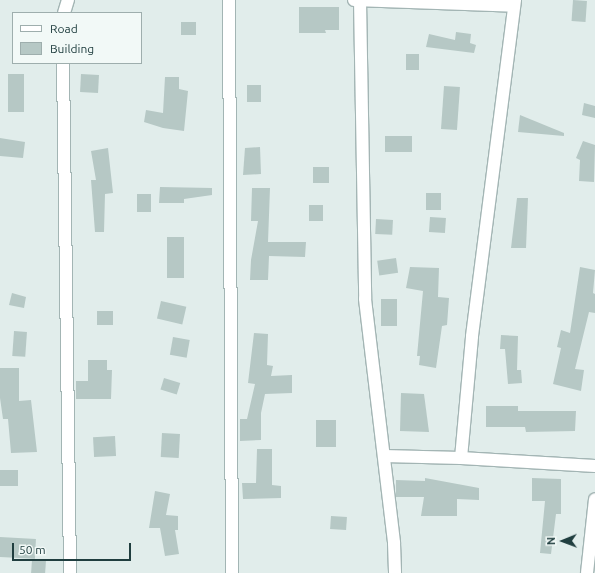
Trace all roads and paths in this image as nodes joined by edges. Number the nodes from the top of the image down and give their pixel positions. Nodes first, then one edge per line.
1 (68, 0) edge
2 (229, 0) edge
3 (354, 0) edge
4 (360, 0) edge
5 (515, 3) edge
6 (64, 12) edge
7 (63, 64) edge
8 (384, 456) junction
9 (461, 458) junction
10 (595, 466) edge
11 (595, 499) edge
12 (70, 573) edge
13 (232, 573) edge
14 (395, 573) edge
15 (587, 573) edge

1 - 6 street
2 - 13 street
3 - 4 street
4 - 5 street
4 - 8 street
5 - 9 street
7 - 12 street
8 - 9 street
8 - 14 street
9 - 10 street
11 - 15 street

